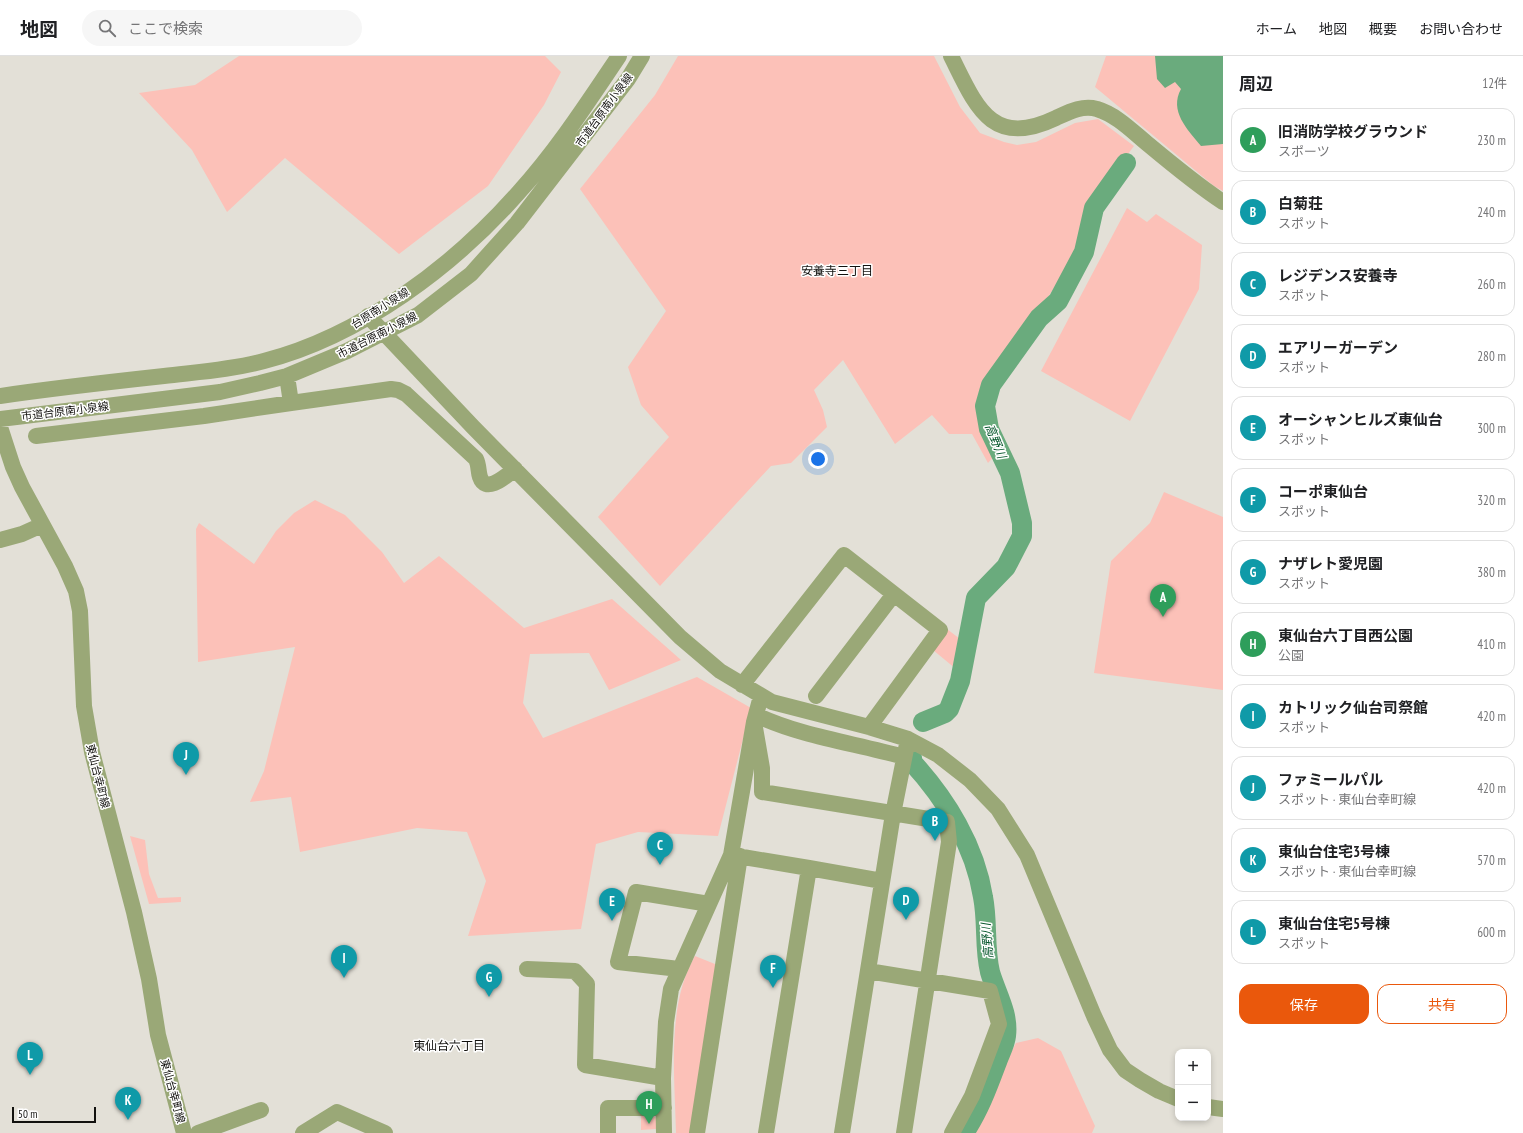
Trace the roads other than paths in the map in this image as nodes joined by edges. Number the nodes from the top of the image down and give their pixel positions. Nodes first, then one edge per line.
1 (620, 56) edge
2 (642, 56) edge
3 (952, 56) edge
4 (1223, 202) edge
5 (368, 316) junction
6 (383, 333) junction
7 (287, 376) junction
8 (43, 391) joint
9 (0, 396) edge
10 (290, 403) junction
11 (0, 419) edge
12 (0, 427) edge
13 (36, 436) dead end
14 (515, 469) junction
15 (42, 525) junction
16 (0, 540) edge
17 (894, 594) junction
18 (742, 685) junction
19 (761, 696) junction
20 (816, 696) dead end
21 (755, 719) junction
22 (868, 727) junction
23 (908, 739) junction
24 (904, 757) junction
25 (893, 814) junction
26 (736, 855) junction
27 (809, 868) junction
28 (882, 880) junction
29 (709, 904) junction
30 (527, 969) dead end
31 (679, 969) junction
32 (868, 971) junction
33 (928, 981) junction
34 (663, 1078) junction
35 (1175, 1098) edge
36 (1223, 1102) edge
37 (1211, 1107) edge
38 (664, 1108) junction
39 (1223, 1109) edge
40 (261, 1110) dead end
41 (184, 1133) edge
42 (198, 1133) edge
43 (303, 1133) edge
44 (385, 1133) edge
45 (608, 1133) edge
46 (664, 1133) edge
47 (697, 1133) edge
48 (766, 1133) edge
49 (842, 1133) edge
50 (904, 1133) edge
51 (952, 1133) edge

1 - 5 street, 台原南小泉線
2 - 6 street, 市道台原南小泉線
3 - 4 street
5 - 6 street
5 - 8 street, 台原南小泉線
6 - 7 street, 市道台原南小泉線
6 - 14 street
7 - 10 street
7 - 11 street, 市道台原南小泉線
8 - 9 street, 市道台原南小泉線
10 - 13 street
10 - 14 street
12 - 15 street, 東仙台幸町線
14 - 18 street
15 - 16 street
15 - 41 street, 東仙台幸町線
17 - 18 street
17 - 20 street
17 - 22 street
18 - 19 street
19 - 21 street
19 - 22 street
21 - 24 street
21 - 25 street
21 - 26 street
22 - 23 street
23 - 24 street
23 - 35 street
24 - 25 street
25 - 28 street
25 - 33 street
26 - 27 street
26 - 29 street
26 - 47 street
27 - 28 street
27 - 48 street
28 - 32 street
29 - 31 street
29 - 31 street
30 - 34 street
31 - 34 street
32 - 33 street
32 - 49 street
33 - 50 street
33 - 51 street
34 - 38 street
36 - 39 street
37 - 39 street
38 - 45 street
38 - 46 street
40 - 42 street
43 - 44 street

